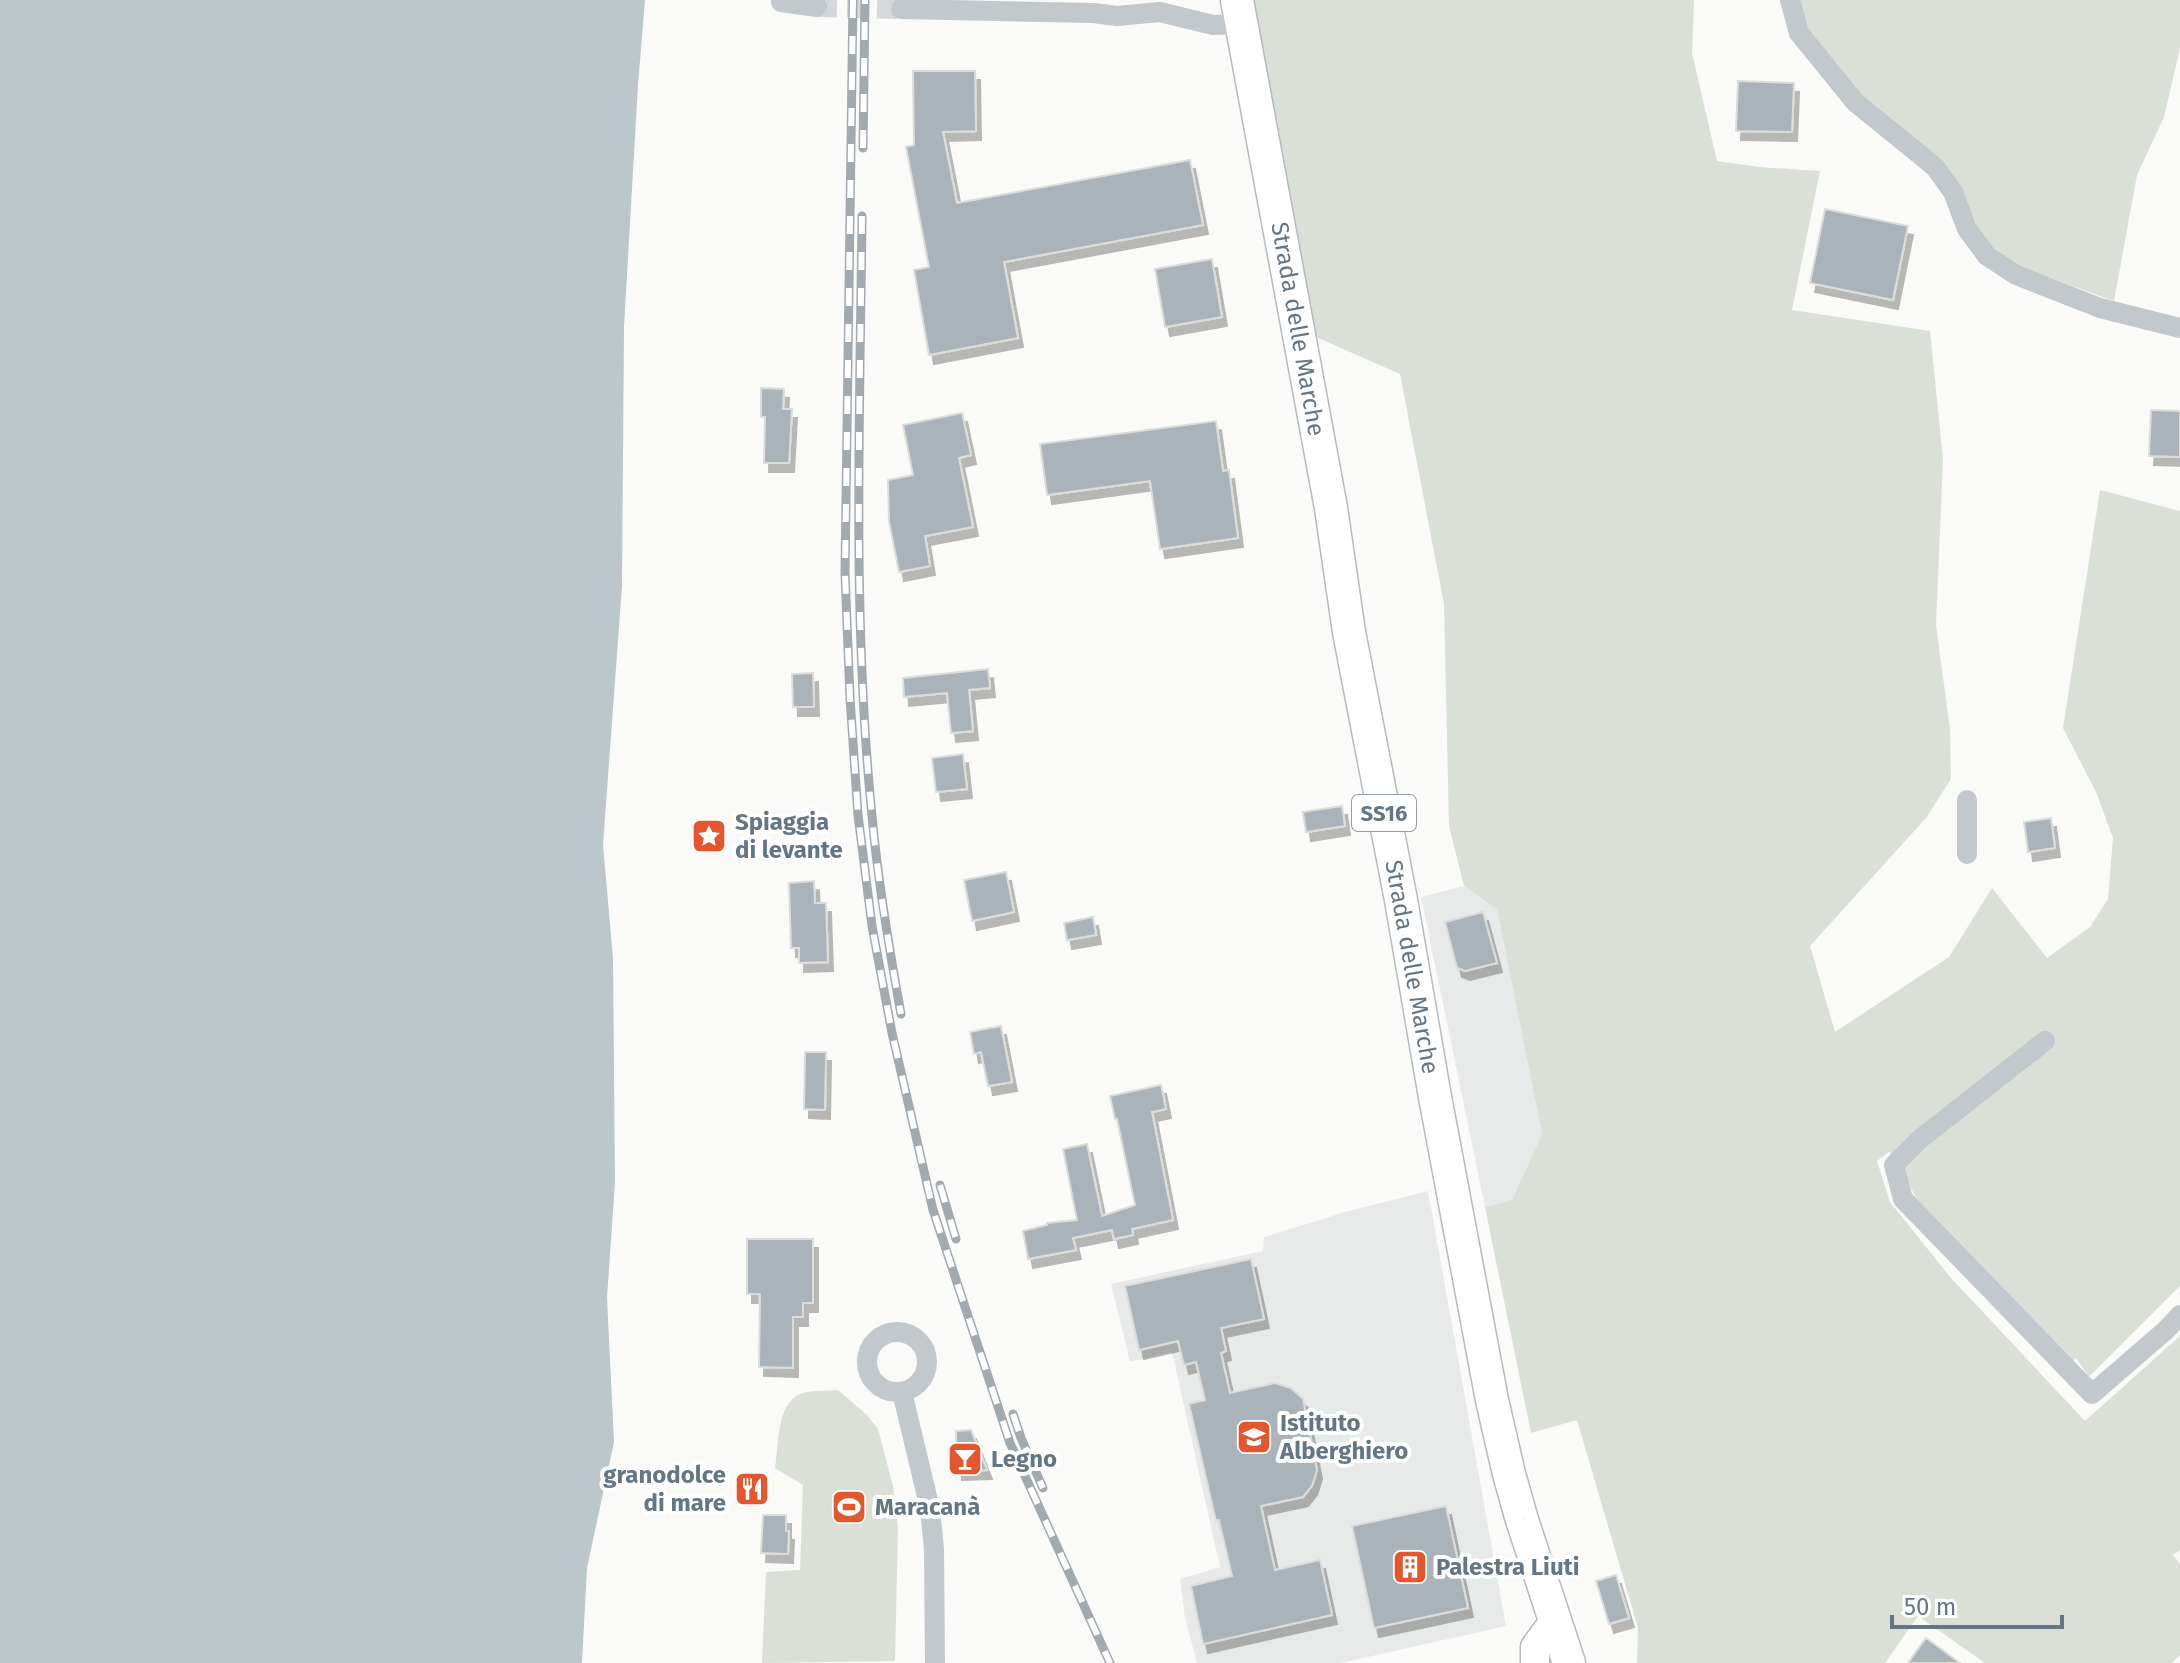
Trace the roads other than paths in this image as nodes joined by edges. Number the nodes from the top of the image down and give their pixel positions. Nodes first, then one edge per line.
1 (1184, 0) edge
2 (1790, 0) edge
3 (781, 2) dead end
4 (817, 7) dead end
5 (901, 9) tunnel mouth
6 (1160, 12) junction
7 (1239, 12) edge
8 (2180, 328) edge
9 (1967, 800) dead end
10 (1967, 854) dead end
11 (2045, 1041) dead end
12 (2180, 1315) edge
13 (902, 1392) dead end
14 (1555, 1620) junction
15 (935, 1663) edge
16 (1535, 1663) edge
17 (1569, 1663) edge

1 - 6 street, Strada delle Marche
2 - 8 street
3 - 4 street
5 - 6 street, Strada delle Marche
6 - 7 street, Strada delle Marche
7 - 14 main road, Strada delle Marche / SS16
9 - 10 street
11 - 12 street
13 - 15 street
14 - 16 street
14 - 17 main road, SS16

